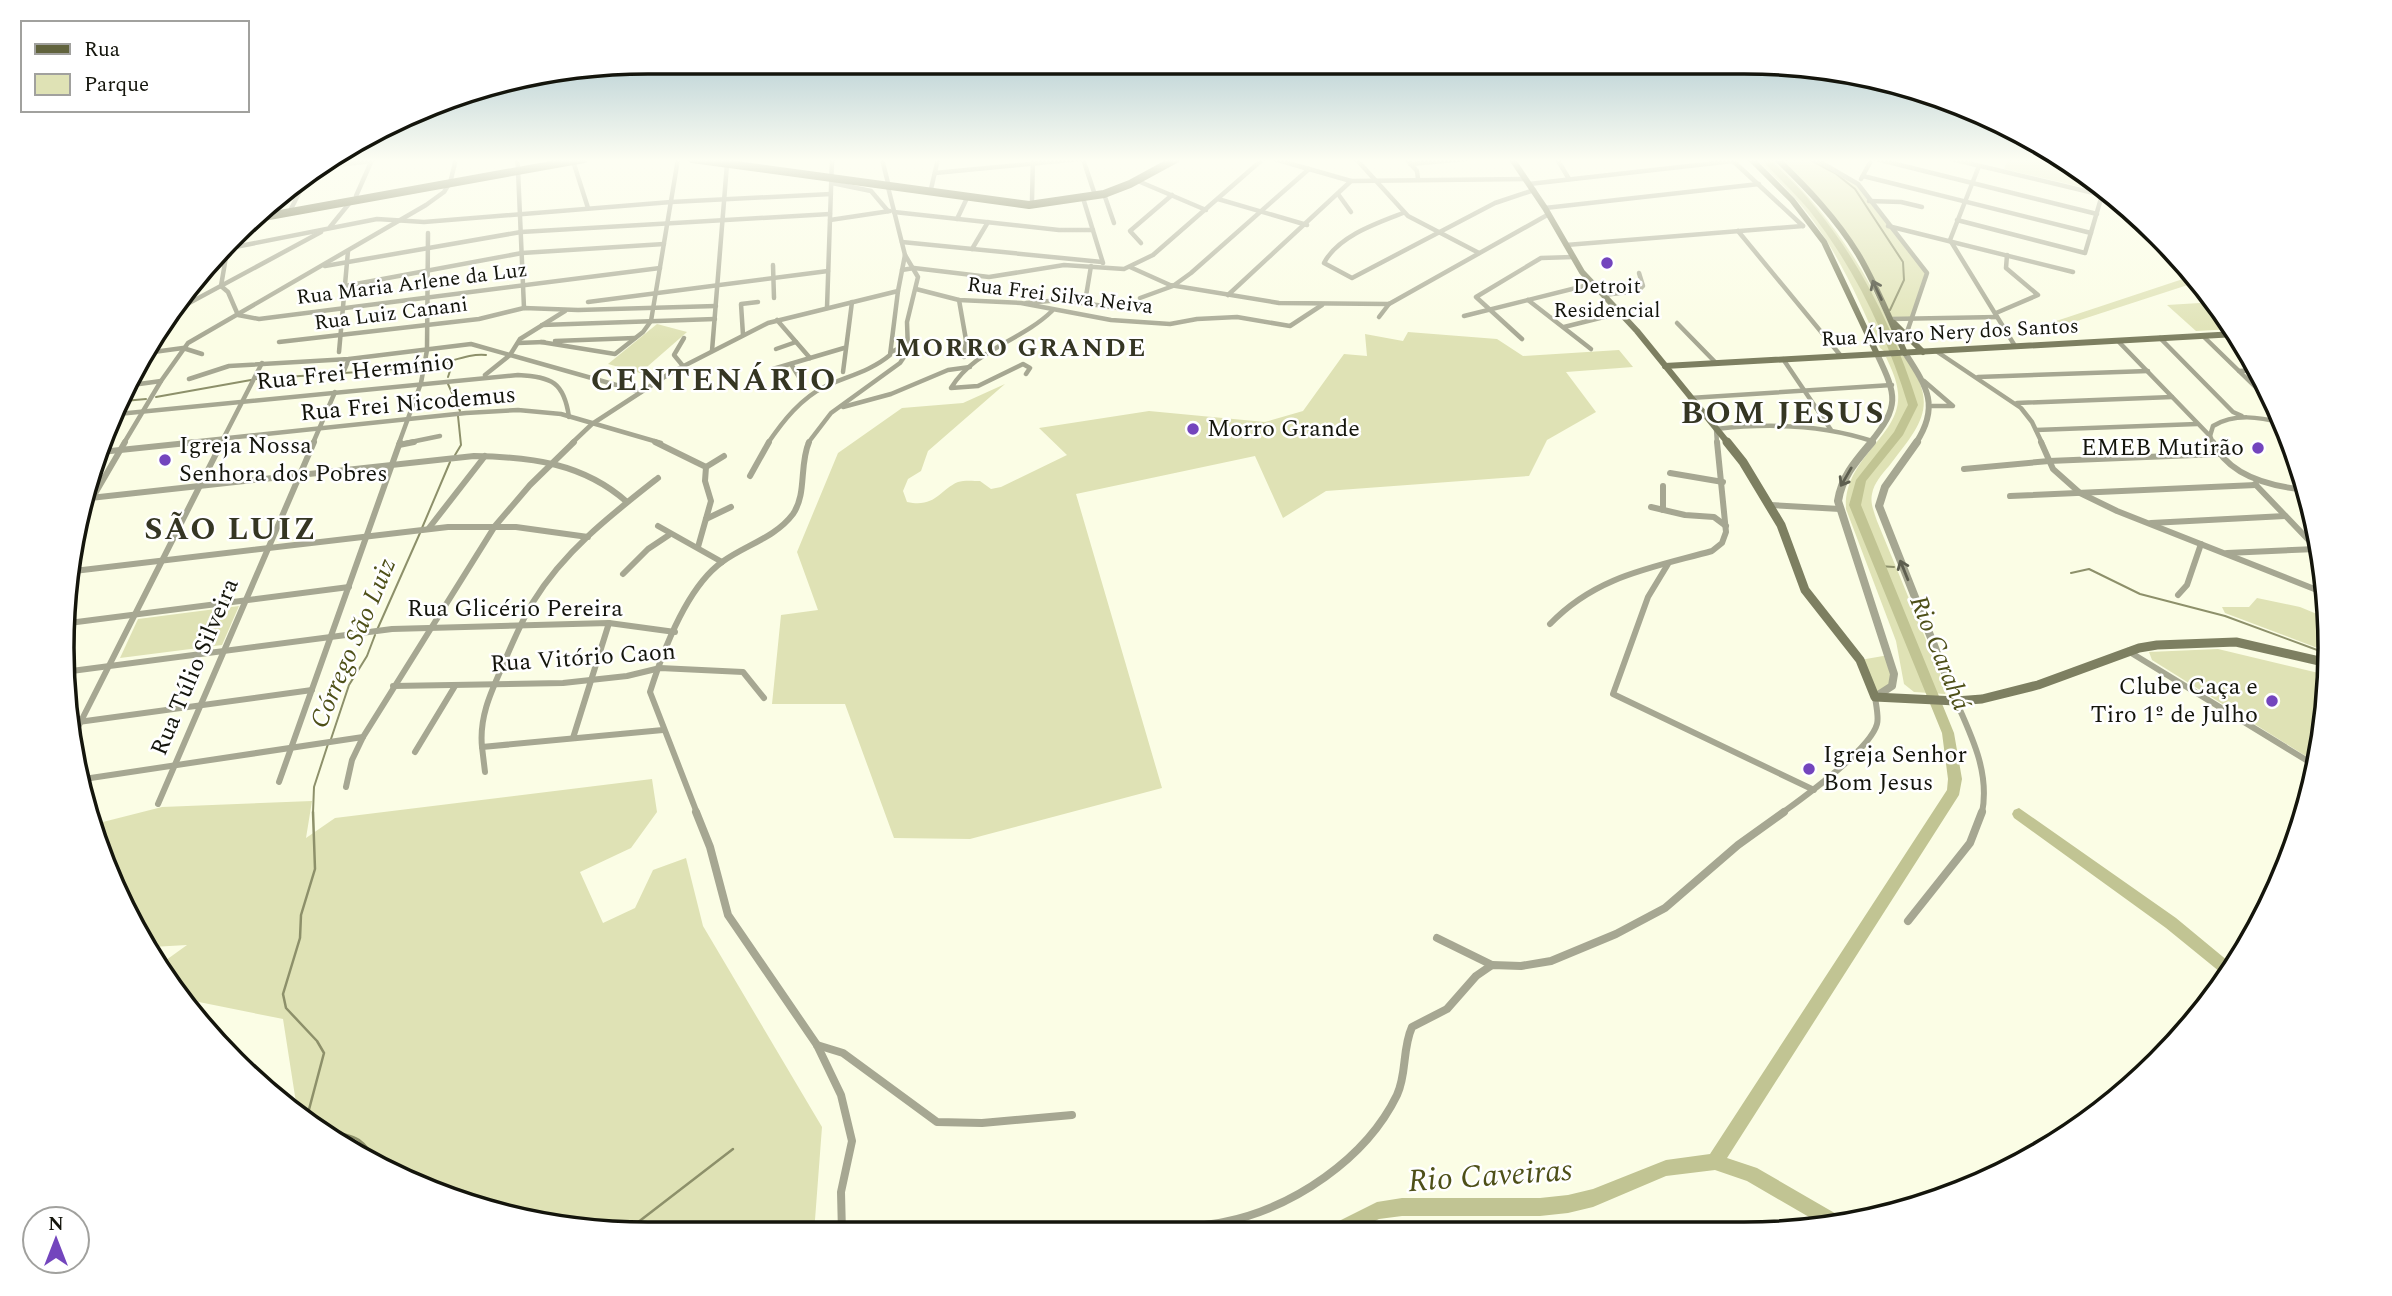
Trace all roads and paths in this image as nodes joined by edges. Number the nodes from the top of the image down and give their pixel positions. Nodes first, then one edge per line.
1 (336, 219) edge
2 (374, 219) edge
3 (389, 219) edge
4 (454, 219) edge
5 (520, 219) edge
6 (668, 219) edge
7 (742, 219) edge
8 (830, 219) edge
9 (895, 219) edge
10 (962, 219) edge
11 (1090, 219) edge
12 (1113, 219) edge
13 (1143, 219) edge
14 (1195, 219) edge
15 (1252, 219) edge
16 (1289, 219) edge
17 (1313, 219) edge
18 (1390, 219) edge
19 (1415, 219) edge
20 (1464, 219) edge
21 (1533, 219) edge
22 (1552, 219) edge
23 (1796, 219) edge
24 (1808, 219) edge
25 (1832, 219) edge
26 (1883, 219) edge
27 (2038, 219) edge
28 (2095, 219) edge
29 (401, 220) junction
30 (723, 220) junction
31 (1956, 220) joint
32 (988, 222) junction
33 (667, 223) junction
34 (1114, 223) dead end
35 (1307, 225) junction
36 (1812, 225) junction
37 (1803, 226) junction
38 (1888, 226) junction
39 (328, 228) junction
40 (1093, 230) junction
41 (1738, 231) junction
42 (520, 232) junction
43 (428, 233) dead end
44 (1439, 233) junction
45 (2091, 233) junction
46 (1950, 240) junction
47 (902, 242) junction
48 (1141, 243) dead end
49 (664, 244) junction
50 (1566, 245) junction
51 (236, 248) edge
52 (428, 248) junction
53 (972, 249) junction
54 (348, 251) junction
55 (522, 253) junction
56 (1479, 253) junction
57 (905, 255) junction
58 (2007, 255) junction
59 (1573, 257) junction
60 (226, 258) edge
61 (347, 262) junction
62 (1088, 264) junction
63 (773, 265) dead end
64 (1103, 265) junction
65 (318, 267) junction
66 (1130, 267) junction
67 (660, 268) junction
68 (914, 268) junction
69 (902, 270) junction
70 (428, 271) junction
71 (828, 271) junction
72 (2073, 272) dead end
73 (1639, 273) dead end
74 (774, 279) junction
75 (1592, 284) junction
76 (221, 286) junction
77 (345, 286) junction
78 (523, 286) junction
79 (717, 286) junction
80 (1173, 286) junction
81 (916, 289) junction
82 (898, 291) junction
83 (656, 294) junction
84 (1228, 295) junction
85 (1603, 295) junction
86 (427, 298) junction
87 (774, 298) dead end
88 (1140, 298) dead end
89 (959, 300) junction
90 (1528, 300) junction
91 (588, 302) dead end
92 (758, 302) dead end
93 (852, 302) junction
94 (1084, 302) junction
95 (1021, 303) junction
96 (188, 304) edge
97 (1389, 304) junction
98 (1322, 305) junction
99 (716, 306) junction
100 (524, 308) junction
101 (653, 308) junction
102 (827, 308) junction
103 (343, 309) junction
104 (1125, 309) dead end
105 (566, 310) junction
106 (1490, 310) junction
107 (1052, 311) junction
108 (237, 313) junction
109 (1620, 313) junction
110 (1996, 315) junction
111 (1464, 316) dead end
112 (1379, 317) dead end
113 (715, 319) junction
114 (1890, 319) junction
115 (1913, 319) junction
116 (777, 320) junction
117 (651, 321) junction
118 (1677, 323) dead end
119 (541, 324) junction
120 (427, 326) junction
121 (1564, 327) junction
122 (743, 335) junction
123 (1906, 335) junction
124 (2226, 335) edge
125 (2203, 336) junction
126 (340, 337) junction
127 (635, 338) junction
128 (684, 338) dead end
129 (2160, 338) junction
130 (1522, 339) dead end
131 (2118, 341) junction
132 (279, 342) dead end
133 (541, 342) junction
134 (796, 342) junction
135 (518, 343) junction
136 (908, 344) junction
137 (2015, 346) junction
138 (183, 348) junction
139 (844, 348) junction
140 (776, 349) dead end
141 (1591, 349) dead end
142 (427, 350) junction
143 (712, 351) junction
144 (1936, 351) junction
145 (156, 352) edge
146 (339, 352) dead end
147 (891, 352) junction
148 (1923, 352) junction
149 (1903, 353) junction
150 (202, 354) dead end
151 (1877, 354) junction
152 (510, 355) junction
153 (1840, 356) junction
154 (964, 357) dead end
155 (810, 358) junction
156 (349, 359) junction
157 (1783, 359) junction
158 (262, 363) junction
159 (1716, 363) junction
160 (791, 364) junction
161 (683, 366) junction
162 (1665, 366) junction
163 (970, 367) junction
164 (774, 369) dead end
165 (344, 371) dead end
166 (2239, 371) junction
167 (2247, 371) edge
168 (843, 372) dead end
169 (2148, 372) junction
170 (1026, 374) dead end
171 (484, 376) junction
172 (1978, 377) junction
173 (188, 379) dead end
174 (161, 381) junction
175 (1924, 381) junction
176 (802, 382) dead end
177 (421, 383) junction
178 (138, 384) edge
179 (1892, 385) junction
180 (2256, 388) edge
181 (335, 391) junction
182 (1804, 391) junction
183 (641, 392) junction
184 (2172, 397) junction
185 (1690, 398) junction
186 (243, 401) junction
187 (2015, 403) junction
188 (1931, 406) junction
189 (143, 411) junction
190 (833, 412) junction
191 (124, 413) edge
192 (2233, 415) junction
193 (569, 417) junction
194 (408, 419) junction
195 (2272, 422) edge
196 (592, 424) junction
197 (2197, 424) junction
198 (319, 429) junction
199 (1716, 429) junction
200 (1831, 430) junction
201 (2036, 430) junction
202 (440, 436) dead end
203 (2210, 436) junction
204 (223, 439) junction
205 (1872, 441) junction
206 (399, 445) junction
207 (121, 450) junction
208 (108, 451) edge
209 (2219, 454) junction
210 (485, 456) junction
211 (724, 456) dead end
212 (2049, 461) junction
213 (552, 463) junction
214 (392, 464) junction
215 (706, 467) junction
216 (1965, 469) dead end
217 (2244, 472) junction
218 (1670, 473) dead end
219 (299, 475) junction
220 (750, 476) dead end
221 (658, 478) dead end
222 (1723, 482) junction
223 (2256, 485) junction
224 (200, 486) junction
225 (1663, 486) dead end
226 (2296, 488) edge
227 (2080, 493) junction
228 (95, 494) edge
229 (2010, 496) dead end
230 (93, 498) edge
231 (627, 502) junction
232 (1770, 505) junction
233 (731, 507) dead end
234 (1651, 507) dead end
235 (1840, 509) junction
236 (1663, 510) junction
237 (2286, 516) junction
238 (706, 519) junction
239 (2147, 523) junction
240 (495, 526) junction
241 (658, 526) dead end
242 (1726, 526) junction
243 (428, 528) junction
244 (669, 535) junction
245 (367, 536) junction
246 (588, 537) junction
247 (2308, 540) edge
248 (2201, 544) junction
249 (698, 547) junction
250 (268, 548) junction
251 (2310, 551) edge
252 (2222, 553) junction
253 (162, 560) junction
254 (722, 562) junction
255 (1668, 564) junction
256 (78, 570) edge
257 (623, 574) dead end
258 (349, 587) junction
259 (2315, 589) edge
260 (2178, 595) dead end
261 (245, 600) junction
262 (135, 614) junction
263 (75, 622) edge
264 (609, 623) junction
265 (1550, 624) dead end
266 (521, 625) junction
267 (430, 628) junction
268 (675, 632) junction
269 (331, 636) junction
270 (2212, 641) junction
271 (223, 651) junction
272 (2128, 651) junction
273 (2318, 661) edge
274 (108, 666) junction
275 (2318, 666) edge
276 (660, 667) junction
277 (75, 671) edge
278 (590, 681) junction
279 (493, 685) junction
280 (393, 686) junction
281 (455, 686) junction
282 (312, 690) junction
283 (1875, 697) junction
284 (764, 698) dead end
285 (1952, 701) junction
286 (200, 705) junction
287 (80, 722) junction
288 (78, 725) edge
289 (663, 730) junction
290 (363, 737) junction
291 (573, 738) junction
292 (292, 747) junction
293 (482, 747) junction
294 (415, 752) dead end
295 (2307, 760) edge
296 (174, 765) junction
297 (485, 772) dead end
298 (89, 778) edge
299 (279, 782) dead end
300 (346, 787) dead end
301 (1814, 790) junction
302 (158, 804) dead end
303 (1908, 921) dead end
304 (1437, 937) dead end
305 (1492, 965) junction
306 (817, 1045) junction
307 (1072, 1115) dead end
308 (842, 1222) edge
309 (1219, 1222) edge

1 - 39 street
2 - 39 street
3 - 29 street
4 - 29 street
5 - 42 street
6 - 33 street
7 - 30 street
8 - 71 street
9 - 47 street
10 - 32 street
11 - 40 street
12 - 34 street
13 - 48 street
14 - 66 street
15 - 80 street
16 - 35 street
17 - 35 street
18 - 44 street
19 - 44 street
20 - 44 street
21 - 56 street
22 - 50 main road
23 - 37 street
24 - 36 main road
114 -> 25 main road
26 - 38 street
27 - 45 street
28 - 45 street
29 - 54 street
30 - 33 street
30 - 79 street
31 - 45 street
31 - 46 street
32 - 40 street
32 - 53 street
33 - 42 street
33 - 49 street
35 - 84 street
36 - 37 street
36 - 151 main road
37 - 41 street
38 - 46 street
38 - 115 street
39 - 51 street
39 - 76 street
40 - 64 street
41 - 50 street
41 - 153 street
42 - 52 street
42 - 55 street
43 - 52 street
44 - 56 street
46 - 58 street
46 - 110 street
47 - 53 street
47 - 57 street
49 - 55 street
49 - 67 street
50 - 59 main road
52 - 61 street
52 - 70 street
53 - 62 street
54 - 61 street
54 - 65 street
55 - 70 street
55 - 78 street
56 - 97 street
57 - 68 street
57 - 69 street
58 - 72 street
58 - 110 street
59 - 75 main road
59 - 106 street
60 - 76 street
61 - 65 street
61 - 77 street
62 - 64 street
62 - 68 street
62 - 94 street
63 - 74 street
64 - 66 street
65 - 108 street
66 - 80 street
67 - 78 street, Rua Maria Arlene da Luz
67 - 83 street
68 - 69 street
68 - 81 street
69 - 82 street
70 - 77 street
70 - 86 street
71 - 74 street
71 - 102 street
73 - 85 street
74 - 79 street
74 - 87 street
75 - 85 main road
75 - 90 street
76 - 96 street
76 - 108 street
77 - 103 street
78 - 86 street, Rua Maria Arlene da Luz
78 - 100 street
79 - 83 street
79 - 99 street
80 - 84 street
80 - 88 street
81 - 89 street, Rua Frei Silva Neiva
81 - 136 street
82 - 93 street
82 - 147 street
83 - 91 street
83 - 101 street
84 - 98 street
85 - 109 main road
86 - 103 street, Rua Maria Arlene da Luz
86 - 120 street
89 - 95 street, Rua Frei Silva Neiva
89 - 154 street
90 - 106 street
90 - 121 street
92 - 122 street
93 - 102 street
93 - 139 street
94 - 95 street
94 - 104 street
95 - 107 street, Rua Frei Silva Neiva
97 - 98 street
97 - 112 street
98 - 107 street, Rua Frei Silva Neiva
99 - 101 street, Rua Luiz Canani
99 - 113 street
100 - 105 street, Rua Luiz Canani
100 - 120 street, Rua Luiz Canani
101 - 105 street, Rua Luiz Canani
101 - 117 street
102 - 116 street
103 - 108 street, Rua Maria Arlene da Luz
103 - 126 street
105 - 119 street
106 - 111 street
106 - 130 street
107 - 163 street
108 - 138 street
109 - 121 street
109 - 162 main road
110 - 115 street
110 - 137 street
113 - 117 street
113 - 143 street
114 - 115 street
114 - 123 main road
114 - 149 main road
115 - 123 street
116 - 122 street
116 - 134 street
117 - 119 street
117 - 127 street
118 - 159 street
119 - 135 street
120 - 126 street, Rua Luiz Canani
120 - 142 street
121 - 141 street
122 - 143 street
123 - 148 main road
124 - 125 main road, Rua Álvaro Nery dos Santos
125 - 129 main road, Rua Álvaro Nery dos Santos
125 - 166 street
126 - 132 street, Rua Luiz Canani
126 - 146 street
127 - 133 street
127 - 133 street
128 - 161 street
129 - 131 main road, Rua Álvaro Nery dos Santos
129 - 192 street
131 - 137 main road, Rua Álvaro Nery dos Santos
131 - 169 street
133 - 135 street
134 - 140 street
134 - 155 street
135 - 152 street
136 - 147 street
136 - 190 street
137 - 144 main road, Rua Álvaro Nery dos Santos
138 - 145 street
138 - 150 street
138 - 174 street
139 - 155 street
139 - 168 street
142 - 152 street
142 - 156 street
142 - 177 street
143 - 161 street
144 - 148 main road, Rua Álvaro Nery dos Santos
144 - 172 street
147 - 220 street
148 - 149 main road, Rua Álvaro Nery dos Santos
149 - 151 main road, Rua Álvaro Nery dos Santos
149 - 175 street
151 - 153 main road, Rua Álvaro Nery dos Santos
151 - 179 street
152 - 171 street
152 - 183 street
153 - 157 main road, Rua Álvaro Nery dos Santos
155 - 160 street
156 - 158 street
156 - 165 street
157 - 159 main road, Rua Álvaro Nery dos Santos
157 - 182 street
158 - 173 street
158 - 186 street
159 - 162 main road, Rua Álvaro Nery dos Santos
160 - 164 street
160 - 176 street
161 - 183 street
162 - 185 main road
163 - 170 street
163 - 190 street
166 - 167 street
166 - 180 street
169 - 172 street
169 - 184 street
171 - 177 street, Rua Frei Hermínio
171 - 193 street, Rua Frei Hermínio
172 - 187 street
174 - 178 street
174 - 189 street
175 - 188 street
175 - 188 street
177 - 181 street, Rua Frei Hermínio
177 - 194 street
179 - 182 street
179 - 205 street
181 - 186 street, Rua Frei Hermínio
181 - 198 street, Rua Túlio Silveira
182 - 185 street
182 - 200 street
183 - 196 street
184 - 187 street
184 - 197 street
185 - 199 main road
186 - 189 street, Rua Frei Hermínio
186 - 204 street
187 - 201 street
285 -> 188 street
189 - 191 street, Rua Frei Hermínio
189 - 207 street
190 - 254 street
192 - 195 street
192 - 203 street
193 - 194 street, Rua Frei Nicodemus
193 - 196 street, Rua Frei Nicodemus
194 - 198 street, Rua Frei Nicodemus
194 - 206 street
196 - 213 street
196 - 215 street, Rua Frei Nicodemus
197 - 201 street
197 - 203 street
198 - 204 street, Rua Frei Nicodemus
198 - 219 street, Rua Túlio Silveira
199 - 200 street
199 - 222 street
199 - 232 main road
200 - 205 street
201 - 212 street
202 - 206 street
203 - 209 street
204 - 207 street, Rua Frei Nicodemus
204 - 224 street
205 -> 235 street
206 - 214 street
207 - 208 street, Rua Frei Nicodemus
207 - 228 street
209 - 212 street
209 - 217 street
210 - 213 street
210 - 214 street
210 - 243 street
211 - 215 street
212 - 216 street
212 - 227 street
213 - 231 street
213 - 240 street
214 - 219 street
214 - 245 street
215 - 238 street
217 - 223 street
217 - 226 street
218 - 222 street
219 - 224 street
219 - 250 street, Rua Túlio Silveira
221 - 231 street
222 - 242 street
223 - 227 street
223 - 237 street
224 - 230 street
224 - 253 street
225 - 236 street
227 - 229 street
227 - 239 street
231 - 246 street
232 - 235 street
232 - 283 main road
233 - 238 street
234 - 236 street
235 - 283 street
236 - 242 street
237 - 239 street
237 - 247 street
238 - 249 street
239 - 248 street
240 - 243 street
240 - 246 street
240 - 267 street
241 - 244 street
242 - 255 street
243 - 245 street
244 - 249 street
244 - 257 street
245 - 250 street
245 - 258 street
246 - 266 street
248 - 252 street
248 - 260 street
249 - 254 street
250 - 253 street
250 - 261 street, Rua Túlio Silveira
251 - 252 street
252 - 259 street
253 - 256 street
253 - 262 street
254 - 268 street
255 - 265 street
255 - 301 street
258 - 261 street
258 - 269 street
261 - 262 street
261 - 271 street, Rua Túlio Silveira
262 - 263 street
262 - 274 street
264 - 266 street, Rua Glicério Pereira
264 - 268 street, Rua Glicério Pereira
264 - 278 street
266 - 267 street, Rua Glicério Pereira
266 - 279 street
267 - 269 street, Rua Glicério Pereira
267 - 280 street
268 - 276 street
269 - 271 street, Rua Glicério Pereira
269 - 282 street
270 - 272 main road
270 - 273 main road
270 - 275 main road
271 - 274 street, Rua Glicério Pereira
271 - 286 street, Rua Túlio Silveira
272 - 285 main road
272 - 295 street
274 - 277 street, Rua Glicério Pereira
274 - 287 street
276 - 278 street, Rua Vitório Caon
276 - 284 street, Rua Vitório Caon
276 - 289 street
278 - 279 street, Rua Vitório Caon
278 - 291 street
279 - 281 street, Rua Vitório Caon
279 - 293 street
280 - 281 street, Rua Vitório Caon
280 - 290 street
281 - 294 street
282 - 286 street
282 - 292 street
283 - 285 main road
283 - 301 street
285 - 303 street
286 - 287 street
286 - 296 street, Rua Túlio Silveira
287 - 288 street
289 - 291 street
289 - 306 street
290 - 292 street
290 - 300 street
291 - 293 street
292 - 296 street
292 - 299 street
293 - 297 street
296 - 298 street
296 - 302 street, Rua Túlio Silveira
301 - 305 street
304 - 305 street
305 - 309 street
306 - 307 street
306 - 308 street

